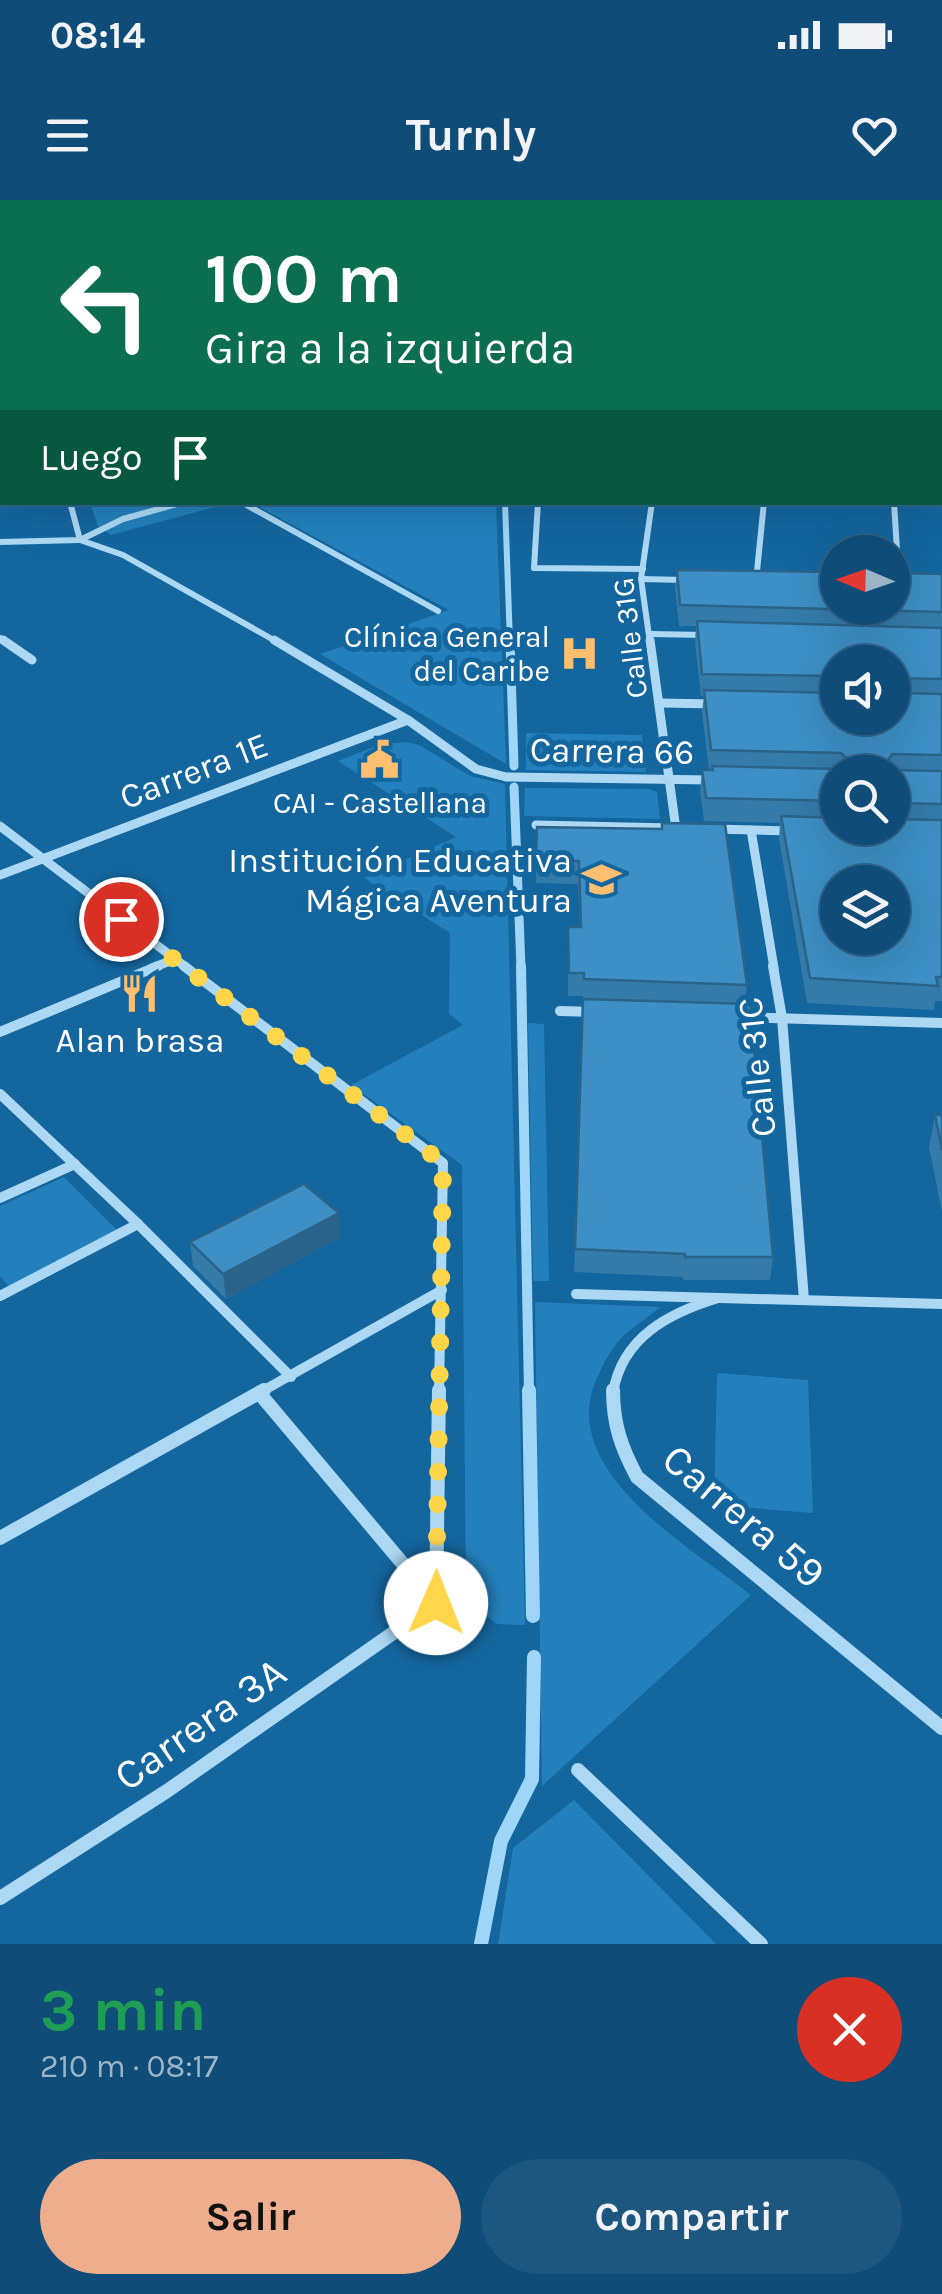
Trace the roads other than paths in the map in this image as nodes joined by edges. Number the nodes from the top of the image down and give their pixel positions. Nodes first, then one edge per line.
1 (71, 505) edge
2 (173, 505) edge
3 (247, 505) edge
4 (538, 505) edge
5 (652, 505) edge
6 (764, 505) edge
7 (894, 505) edge
8 (895, 535) edge
9 (80, 540) junction
10 (0, 542) edge
11 (642, 574) junction
12 (698, 580) edge
13 (736, 580) edge
14 (756, 581) junction
15 (772, 581) edge
16 (438, 610) dead end
17 (651, 634) junction
18 (709, 636) edge
19 (0, 638) edge
20 (32, 660) dead end
21 (660, 703) junction
22 (719, 704) edge
23 (408, 720) junction
24 (670, 778) junction
25 (726, 780) edge
26 (536, 825) edge
27 (0, 826) edge
28 (676, 828) junction
29 (752, 830) junction
30 (808, 832) edge
31 (41, 858) junction
32 (0, 875) edge
33 (175, 959) junction
34 (560, 1011) dead end
35 (616, 1013) edge
36 (727, 1016) edge
37 (782, 1018) junction
38 (942, 1023) edge
39 (0, 1032) edge
40 (0, 1094) edge
41 (75, 1164) junction
42 (0, 1198) edge
43 (138, 1224) junction
44 (442, 1290) junction
45 (576, 1294) dead end
46 (0, 1296) edge
47 (718, 1298) junction
48 (804, 1300) junction
49 (942, 1304) edge
50 (291, 1376) junction
51 (260, 1394) junction
52 (0, 1538) edge
53 (436, 1603) junction
54 (942, 1728) edge
55 (578, 1770) dead end
56 (0, 1898) edge
57 (760, 1944) edge

1 - 9 street
2 - 9 street
3 - 16 street
4 - 11 street
5 - 11 street, Calle 31G
6 - 14 street
7 - 8 street
9 - 10 street
9 - 23 street
11 - 12 street
11 - 17 street, Calle 31G
13 - 14 street
14 - 15 street
17 - 18 street
17 - 21 street, Calle 31G
19 - 20 street
21 - 22 street
21 - 24 street, Calle 31G
23 - 24 street, Carrera 66
23 - 31 street, Carrera 1E
24 - 25 street, Carrera 66
24 - 28 street, Calle 31G
26 - 28 street
27 - 31 street
28 - 29 street
29 - 30 street
29 - 37 street, Calle 31C
31 - 32 street, Carrera 1E
31 - 33 street
33 - 39 street
33 - 44 street
34 - 35 street
36 - 37 street
37 - 38 street
37 - 48 street, Calle 31C
40 - 41 street
41 - 42 street
41 - 43 street
43 - 46 street
43 - 50 street
44 - 50 street
44 - 53 street
45 - 47 street
47 - 48 street
47 - 54 street, Carrera 59
48 - 49 street
50 - 51 street
51 - 52 street
51 - 53 street
53 - 56 street, Carrera 3A
55 - 57 street

